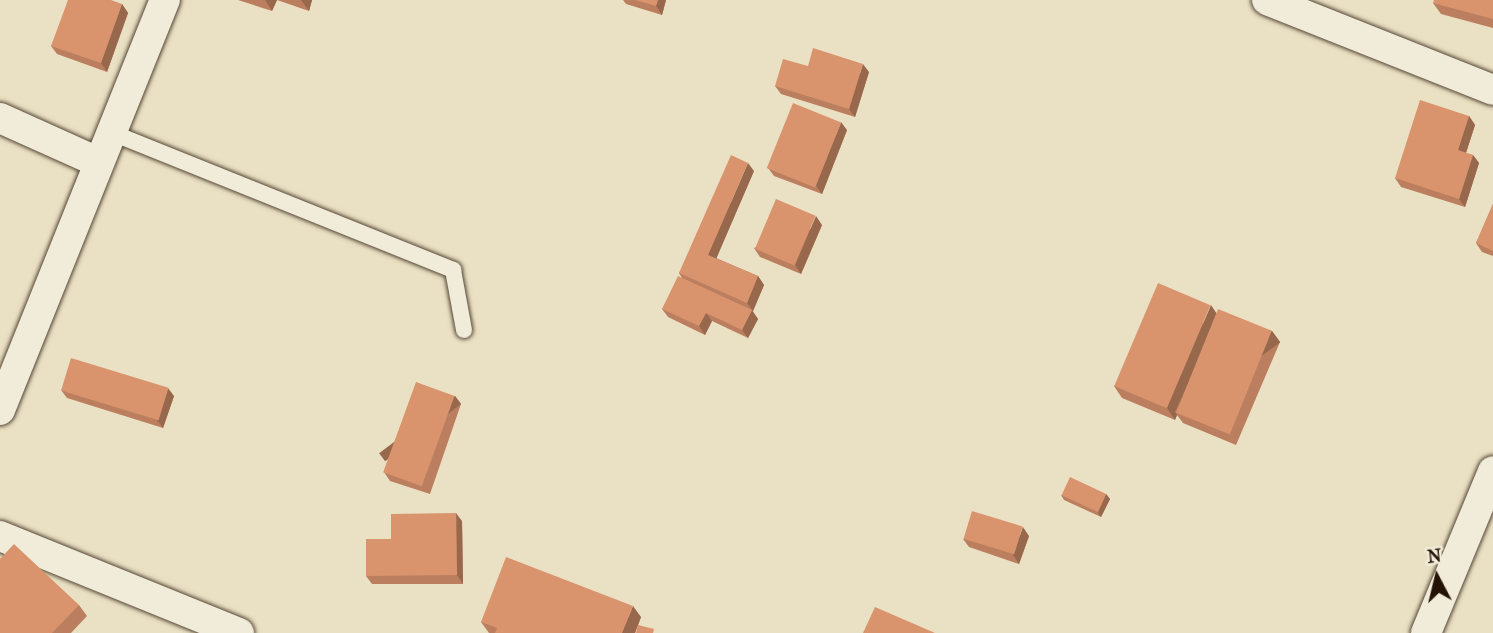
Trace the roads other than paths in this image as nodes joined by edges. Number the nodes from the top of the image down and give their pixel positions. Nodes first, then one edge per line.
1 (165, 0) edge
2 (1268, 0) edge
3 (1493, 90) edge
4 (0, 118) edge
5 (110, 132) junction
6 (98, 162) junction
7 (464, 330) dead end
8 (0, 410) edge
9 (1493, 471) edge
10 (0, 536) edge
11 (239, 633) edge
12 (1426, 633) edge

1 - 5 street
2 - 3 street
4 - 6 street
5 - 6 street
5 - 7 lane
6 - 8 street
9 - 12 street
10 - 11 street

